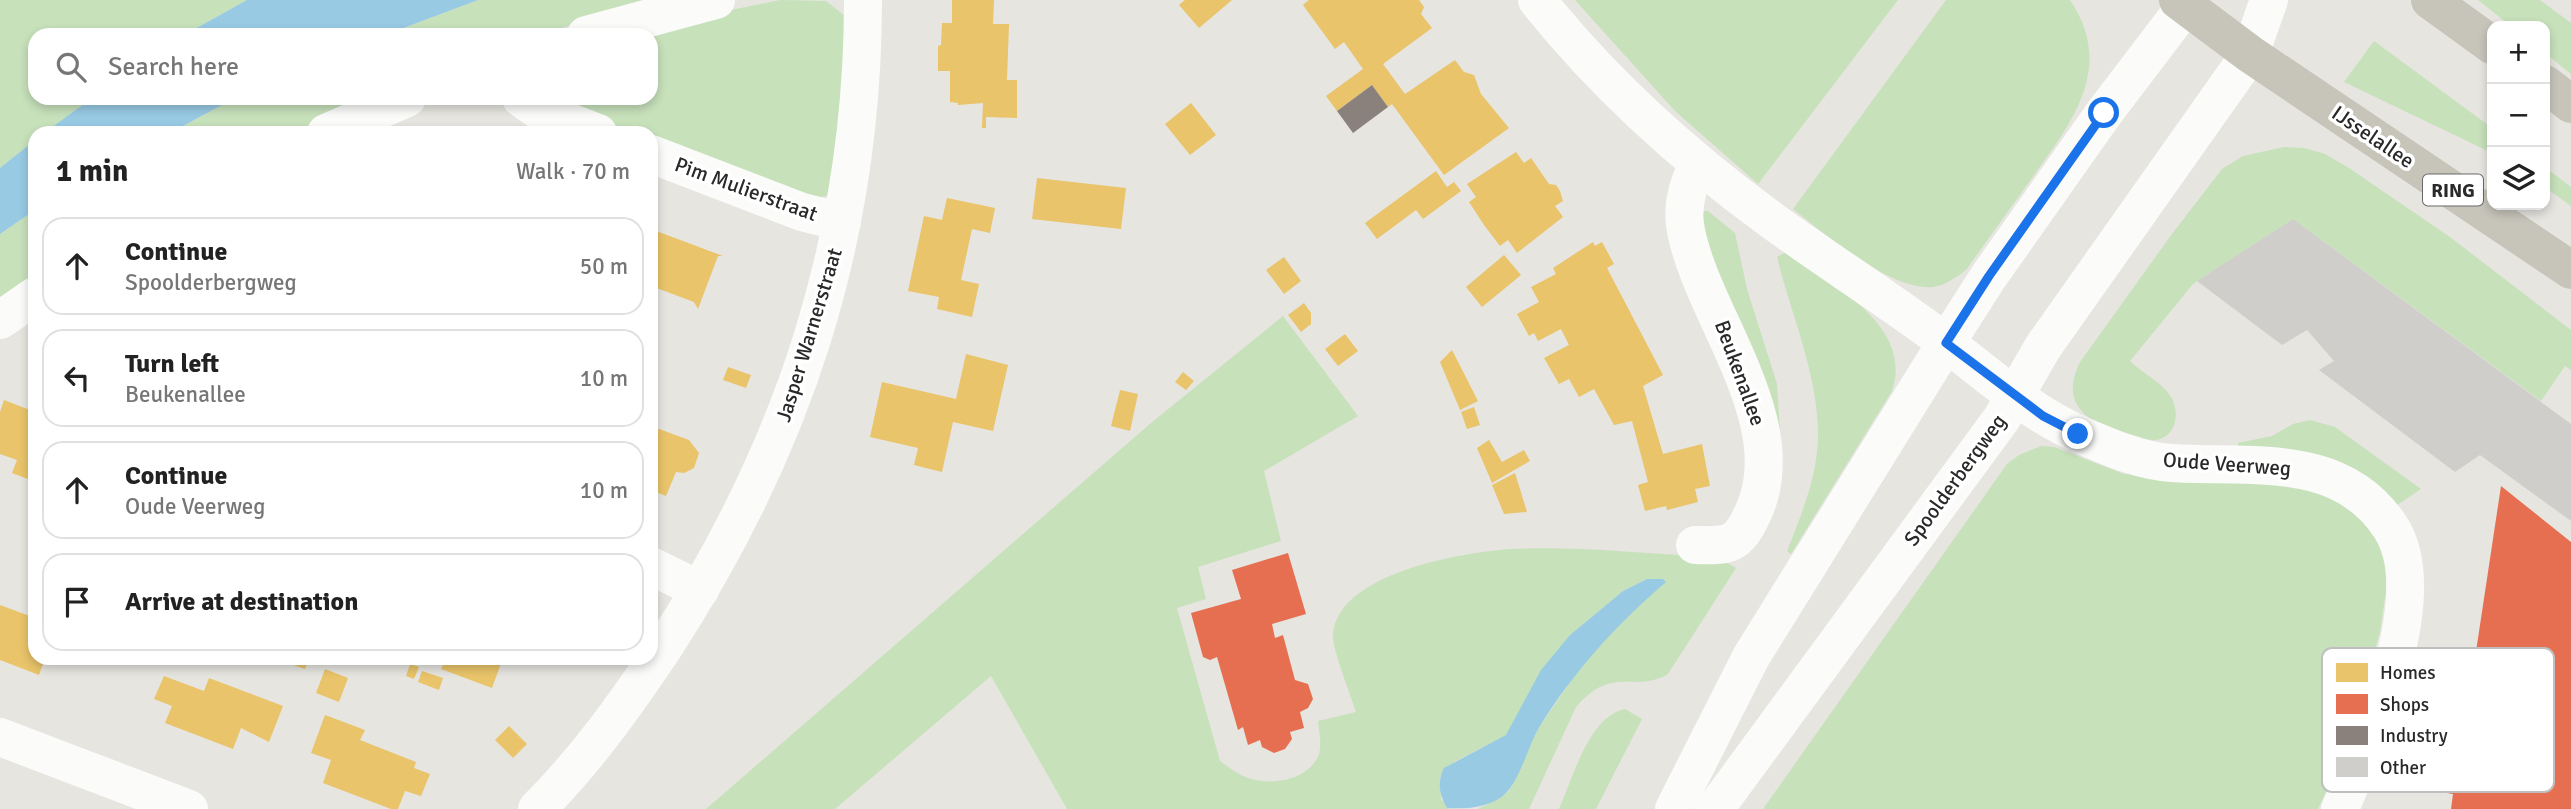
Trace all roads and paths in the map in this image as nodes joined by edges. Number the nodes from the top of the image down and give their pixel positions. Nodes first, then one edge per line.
1 (716, 0) edge
2 (863, 0) edge
3 (1537, 0) edge
4 (2269, 0) edge
5 (2430, 0) edge
6 (2184, 1) edge
7 (612, 28) edge
8 (2487, 41) edge
9 (2250, 54) junction
10 (2550, 88) edge
11 (2571, 104) edge
12 (391, 105) edge
13 (531, 105) edge
14 (342, 126) edge
15 (580, 126) edge
16 (658, 156) edge
17 (1698, 164) junction
18 (842, 222) junction
19 (2571, 270) edge
20 (1946, 343) junction
21 (2015, 395) junction
22 (1695, 545) dead end
23 (658, 569) edge
24 (700, 590) junction
25 (2396, 648) edge
26 (658, 655) edge
27 (651, 665) edge
28 (0, 737) edge
29 (2347, 792) edge
30 (188, 809) edge
31 (537, 809) edge
32 (1674, 809) edge
33 (1715, 809) edge
34 (2340, 809) edge

1 - 7 street
2 - 18 street, Jasper Warnerstraat
3 - 17 street
4 - 9 street, Spoolderbergweg
5 - 8 main road
6 - 9 main road, IJsselallee / RING
6 - 20 street
9 - 19 main road, IJsselallee / RING
9 - 21 street, Spoolderbergweg
10 - 11 main road
12 - 14 street
13 - 15 street
16 - 18 street, Pim Mulierstraat
17 - 20 street
17 - 22 street, Beukenallee
18 - 24 street, Jasper Warnerstraat
20 - 21 street
20 - 32 street
21 - 25 street, Oude Veerweg
21 - 33 street, Spoolderbergweg
23 - 24 street
24 - 26 street, Jasper Warnerstraat
27 - 31 street, Jasper Warnerstraat
28 - 30 street
29 - 34 street, Oude Veerweg

